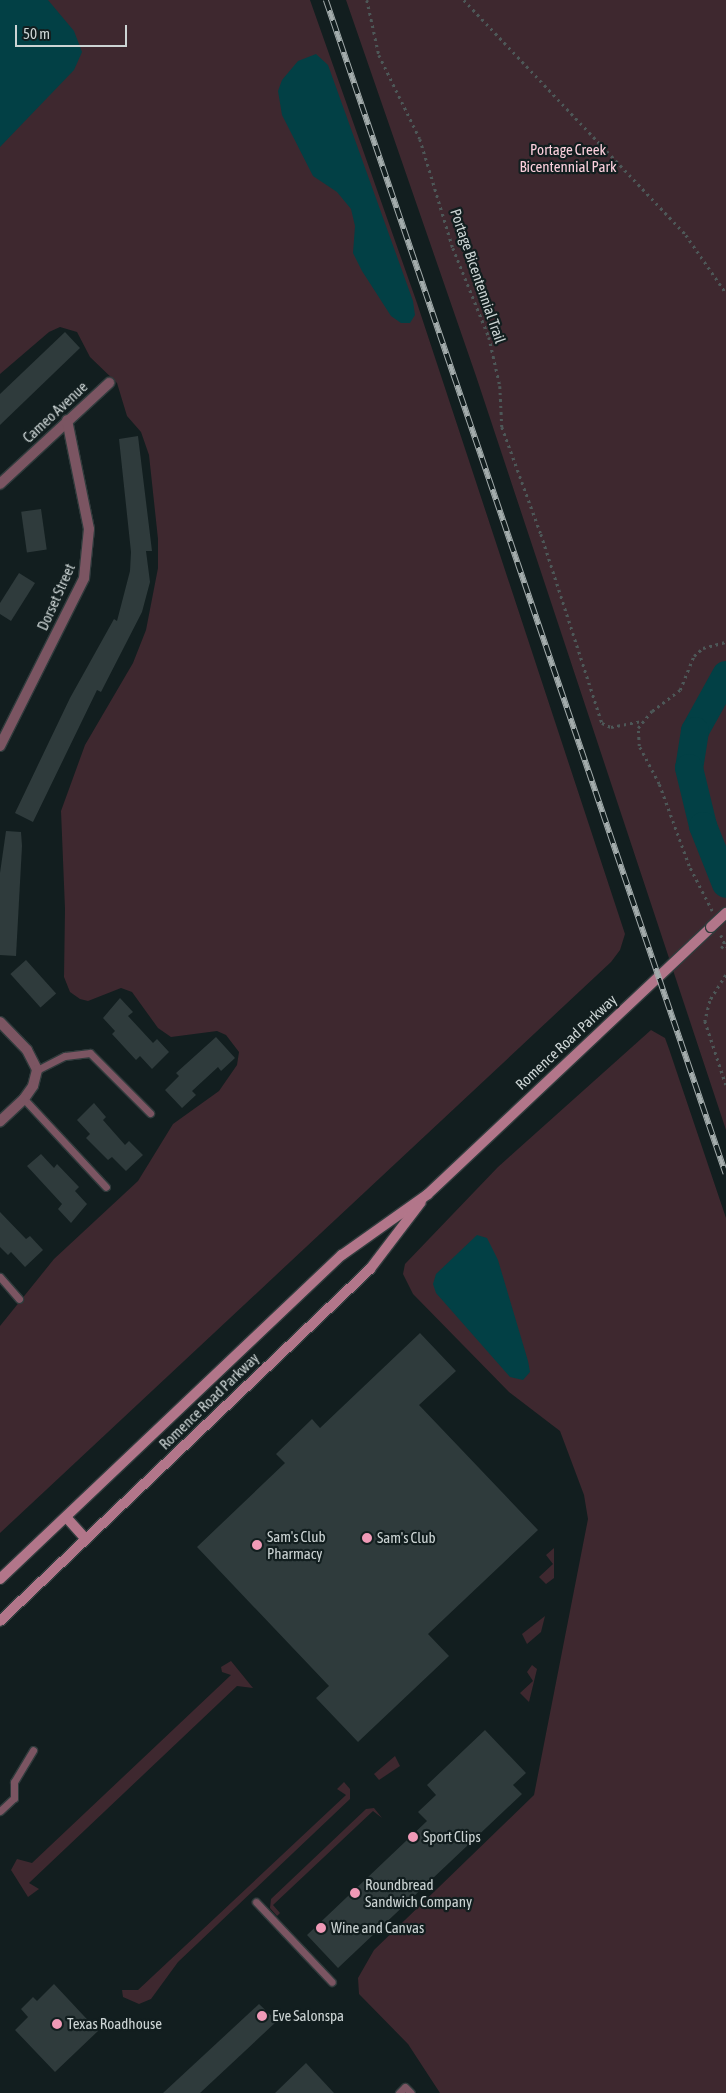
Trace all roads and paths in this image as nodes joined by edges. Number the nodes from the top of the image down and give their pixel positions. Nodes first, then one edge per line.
1 (367, 0) edge
2 (464, 0) edge
3 (726, 293) edge
4 (110, 383) dead end
5 (67, 420) junction
6 (0, 484) edge
7 (726, 642) edge
8 (642, 721) junction
9 (0, 746) edge
10 (726, 912) edge
11 (712, 913) dead end
12 (715, 928) junction
13 (726, 943) edge
14 (726, 947) edge
15 (721, 948) dead end
16 (726, 975) edge
17 (0, 1022) edge
18 (36, 1074) junction
19 (726, 1085) edge
20 (24, 1099) junction
21 (150, 1114) dead end
22 (0, 1122) edge
23 (106, 1187) dead end
24 (428, 1194) junction
25 (0, 1277) edge
26 (19, 1299) dead end
27 (66, 1517) junction
28 (86, 1539) junction
29 (0, 1579) edge
30 (0, 1621) edge
31 (32, 1750) dead end
32 (0, 1811) edge
33 (256, 1902) dead end
34 (332, 1982) dead end
35 (399, 2093) edge
36 (411, 2093) edge

1 - 8 path, Portage Bicentennial Trail
2 - 3 path
4 - 5 street, Cameo Avenue
5 - 6 street, Cameo Avenue
5 - 9 street, Dorset Street
7 - 8 path, Portage Bicentennial Trail
8 - 11 path
10 - 12 street, Romence Road Parkway, bridge
12 - 14 path
12 - 24 street, Romence Road Parkway
13 - 15 path, bridge
16 - 19 path
17 - 18 street
18 - 20 street
18 - 21 lane
20 - 22 street
20 - 23 lane
24 - 27 street, Romence Road Parkway
24 - 28 street, Romence Road Parkway
25 - 26 lane
27 - 28 street
27 - 29 street, Romence Road Parkway
28 - 30 street, Romence Road Parkway
31 - 32 lane
33 - 34 lane
35 - 36 lane

